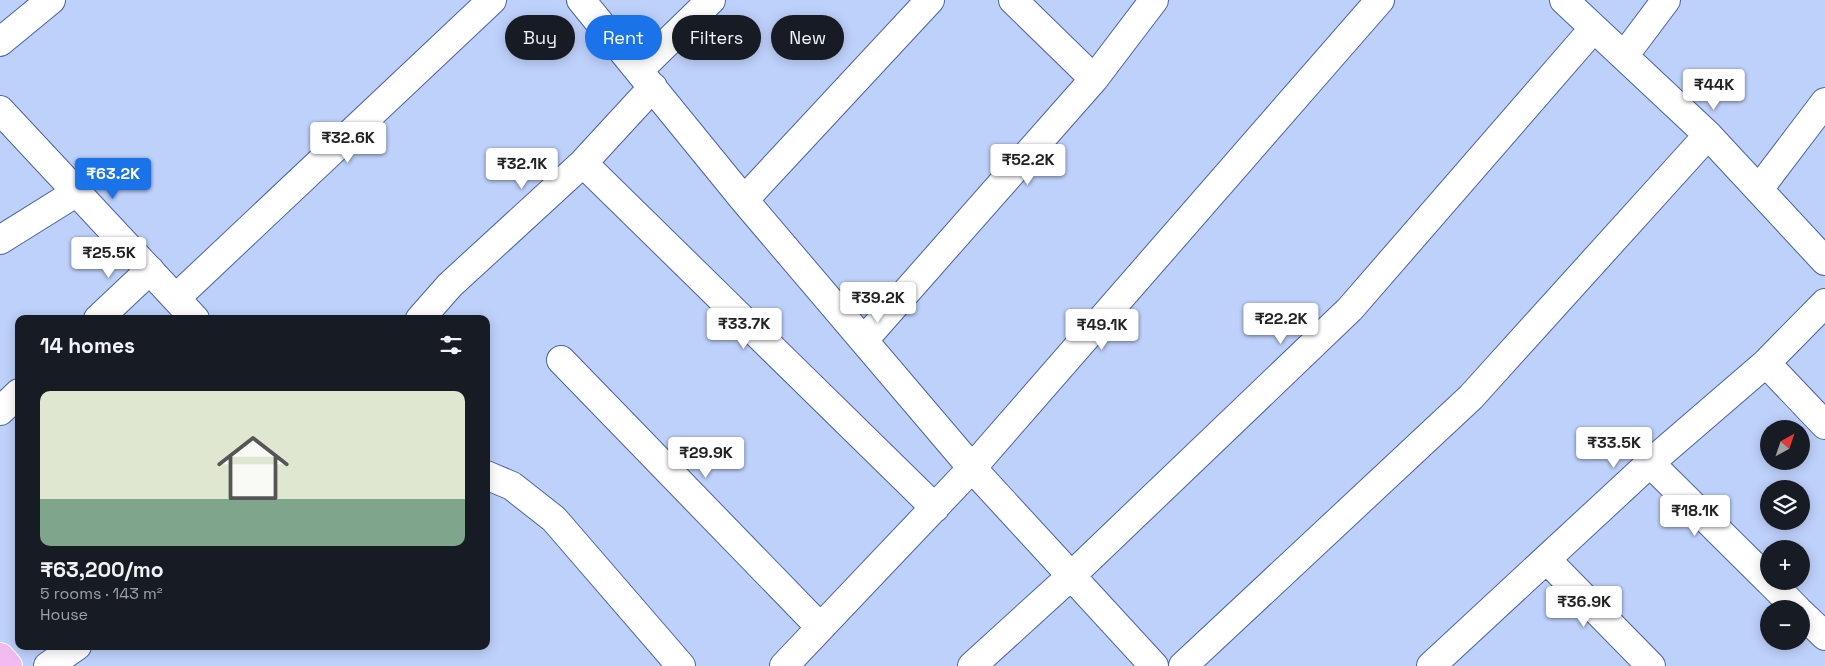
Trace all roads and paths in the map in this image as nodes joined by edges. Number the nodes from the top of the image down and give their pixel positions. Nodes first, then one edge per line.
1 (51, 0) edge
2 (492, 0) edge
3 (581, 0) edge
4 (710, 0) edge
5 (930, 0) edge
6 (1013, 0) edge
7 (1154, 0) edge
8 (1380, 0) edge
9 (1564, 0) edge
10 (1666, 0) edge
11 (1594, 28) junction
12 (0, 42) edge
13 (1624, 56) junction
14 (646, 79) junction
15 (1094, 79) junction
16 (1825, 102) edge
17 (0, 110) edge
18 (1708, 135) junction
19 (583, 163) junction
20 (1759, 189) junction
21 (77, 192) junction
22 (744, 200) junction
23 (0, 240) edge
24 (1825, 261) edge
25 (150, 270) junction
26 (176, 298) junction
27 (1825, 302) edge
28 (102, 315) edge
29 (192, 315) edge
30 (424, 315) edge
31 (864, 340) junction
32 (561, 360) dead end
33 (1766, 363) junction
34 (15, 397) edge
35 (0, 411) edge
36 (1825, 425) edge
37 (1650, 463) junction
38 (972, 468) junction
39 (490, 478) edge
40 (935, 508) junction
41 (1547, 560) junction
42 (1760, 572) edge
43 (1071, 576) junction
44 (1778, 590) edge
45 (1788, 600) edge
46 (1810, 622) edge
47 (820, 627) junction
48 (1825, 636) edge
49 (71, 650) edge
50 (0, 657) edge
51 (1435, 665) edge
52 (8, 666) edge
53 (48, 666) edge
54 (681, 666) edge
55 (784, 666) edge
56 (972, 666) edge
57 (1154, 666) edge
58 (1183, 666) edge
59 (1650, 666) edge

1 - 12 street
2 - 26 street
3 - 14 street
4 - 14 street
5 - 22 street
6 - 15 street
7 - 15 street
8 - 38 street
9 - 11 street
10 - 13 street
11 - 13 street
11 - 43 street
13 - 18 street
14 - 19 street
14 - 22 street
15 - 31 street
16 - 20 street
17 - 21 street
18 - 20 street
18 - 58 street
19 - 30 street
19 - 40 street
20 - 24 street
21 - 23 street
21 - 25 street
22 - 31 street
25 - 26 street
25 - 28 street
26 - 29 street
27 - 33 street
31 - 38 street
32 - 47 street
33 - 36 street
33 - 37 street
34 - 35 street
37 - 41 street
37 - 42 street
38 - 40 street
38 - 43 street
39 - 54 street
40 - 47 street
41 - 51 street
41 - 59 street
43 - 56 street
43 - 57 street
44 - 45 street
46 - 48 street
47 - 55 street
49 - 53 street
50 - 52 main road

